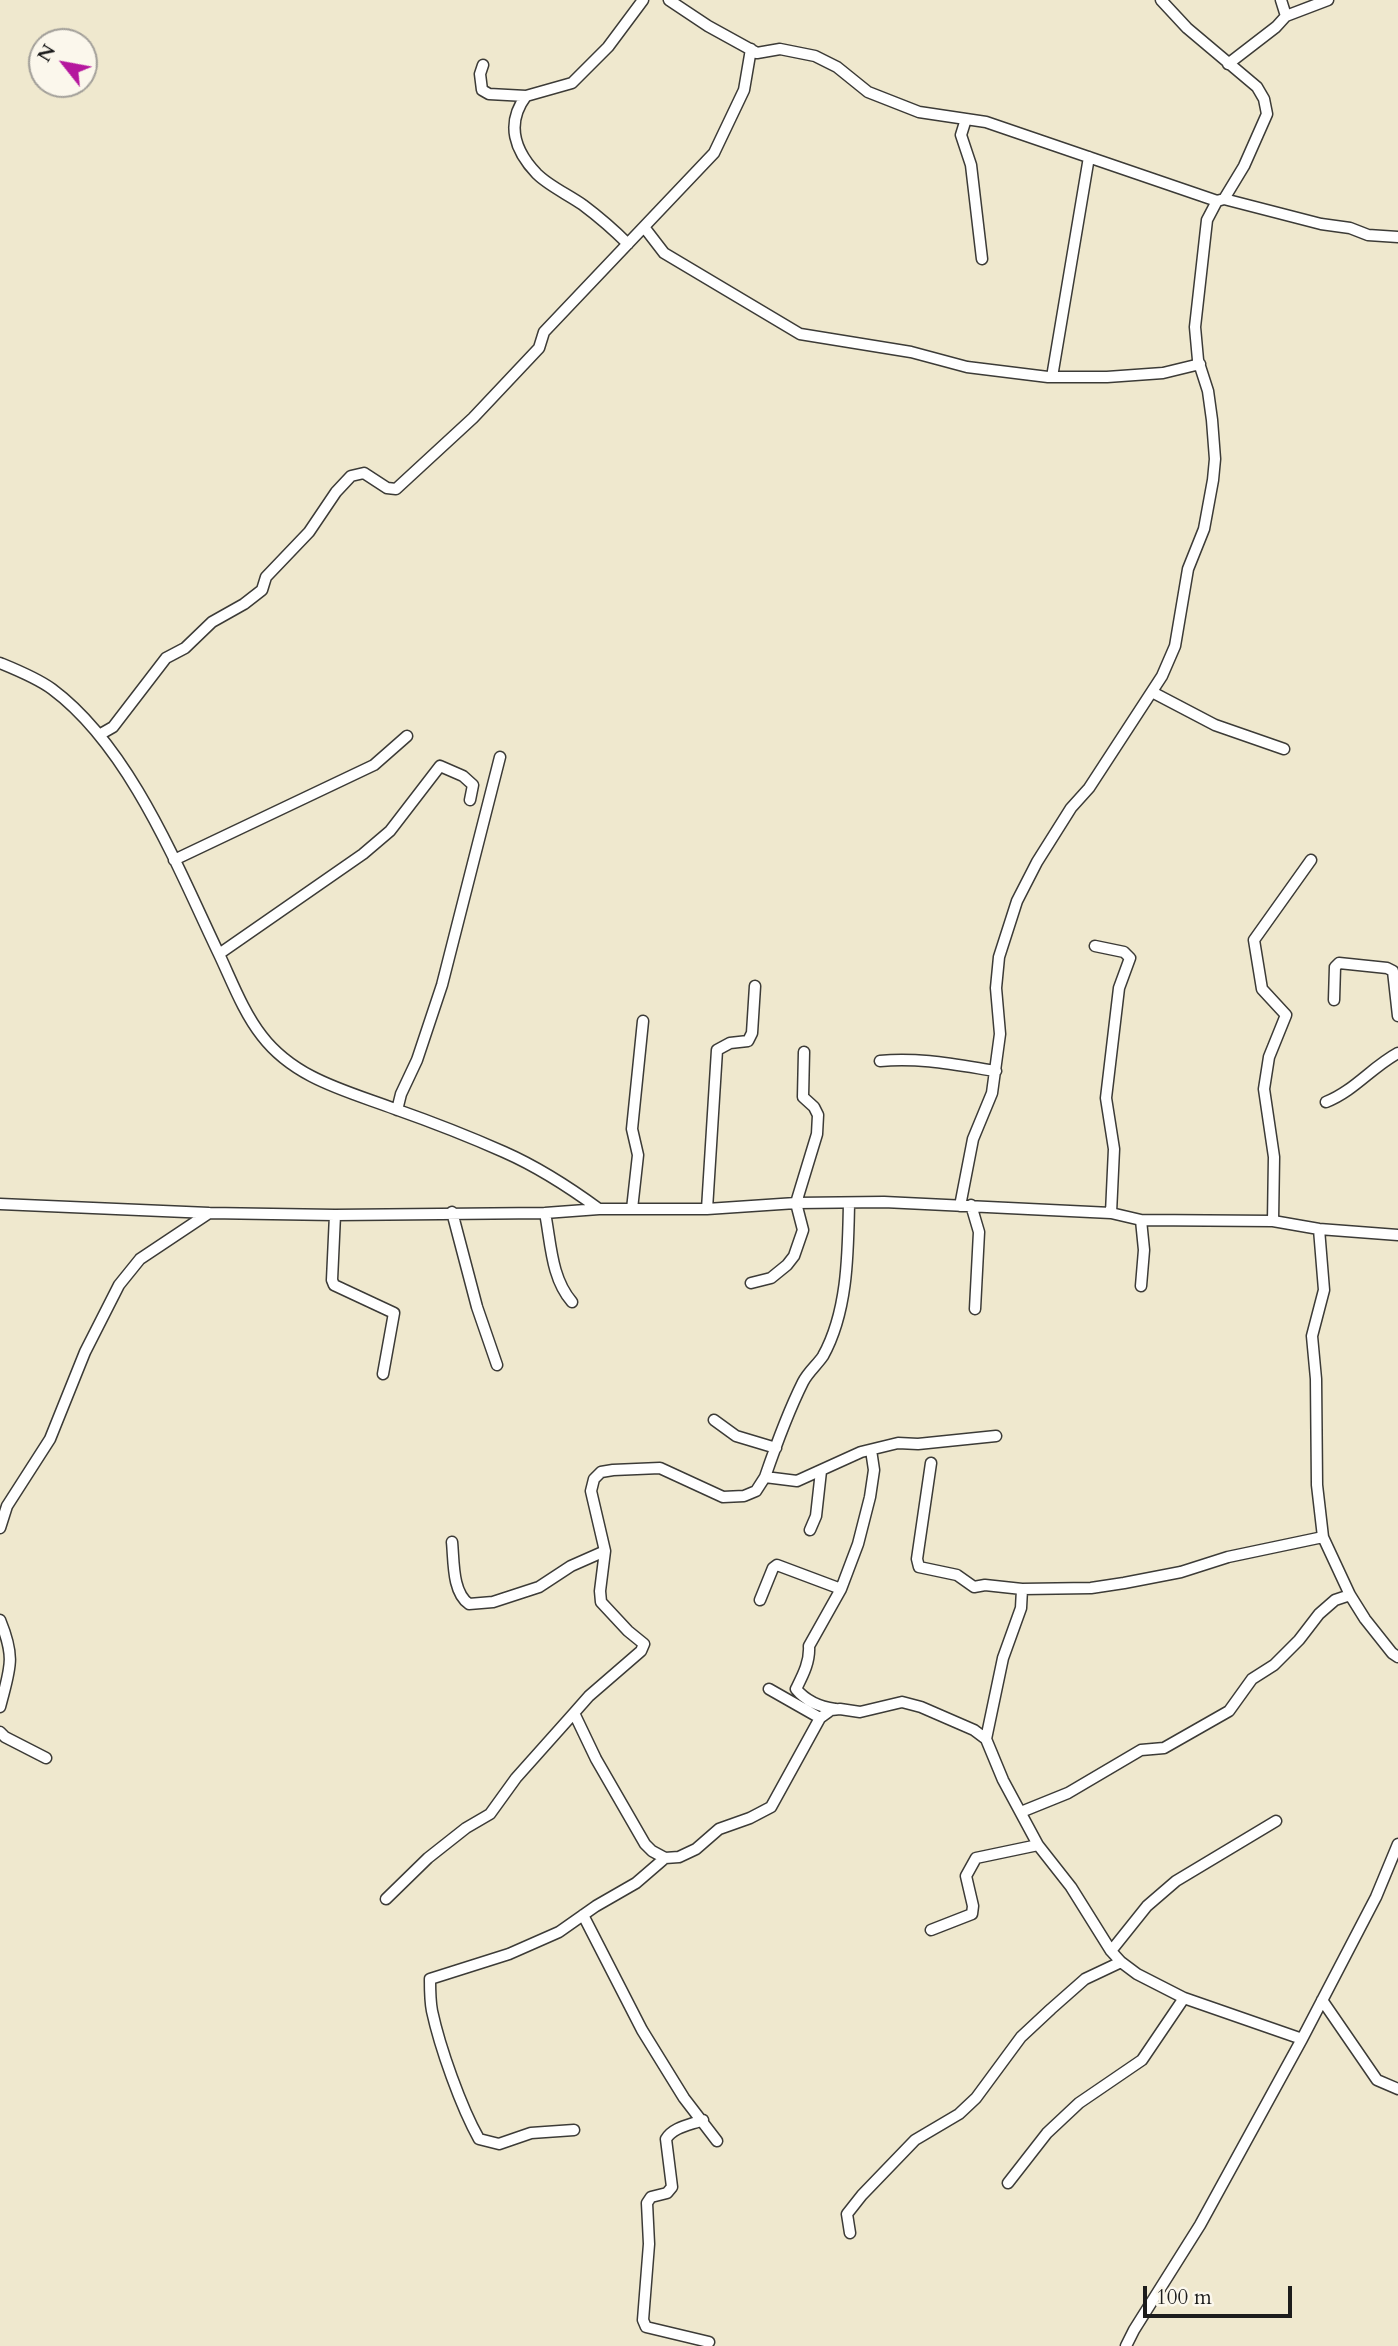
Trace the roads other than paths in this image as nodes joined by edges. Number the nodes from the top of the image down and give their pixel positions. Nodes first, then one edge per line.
1 (643, 0) edge
2 (669, 0) edge
3 (1161, 0) edge
4 (1281, 0) edge
5 (1328, 0) edge
6 (1286, 16) junction
7 (751, 49) junction
8 (1228, 64) junction
9 (484, 65) dead end
10 (526, 96) junction
11 (966, 119) junction
12 (1089, 157) junction
13 (1221, 200) junction
14 (644, 227) junction
15 (1398, 237) edge
16 (628, 244) junction
17 (982, 259) dead end
18 (1200, 364) junction
19 (1052, 377) junction
20 (0, 663) edge
21 (1152, 692) junction
22 (99, 735) junction
23 (407, 736) dead end
24 (1284, 749) dead end
25 (500, 757) dead end
26 (470, 800) dead end
27 (174, 860) junction
28 (1311, 860) dead end
29 (1096, 946) dead end
30 (219, 954) junction
31 (1396, 970) edge
32 (755, 986) dead end
33 (1334, 1000) dead end
34 (1398, 1016) edge
35 (643, 1021) dead end
36 (804, 1052) dead end
37 (1398, 1053) edge
38 (880, 1061) dead end
39 (996, 1071) junction
40 (1326, 1102) dead end
41 (397, 1110) junction
42 (0, 1203) edge
43 (796, 1203) junction
44 (849, 1203) junction
45 (965, 1206) junction
46 (599, 1209) junction
47 (632, 1209) junction
48 (707, 1209) junction
49 (452, 1212) junction
50 (209, 1213) junction
51 (545, 1213) junction
52 (1111, 1213) junction
53 (335, 1215) junction
54 (1141, 1220) junction
55 (1273, 1221) junction
56 (1319, 1228) junction
57 (1398, 1236) edge
58 (751, 1283) dead end
59 (1141, 1286) dead end
60 (572, 1302) dead end
61 (975, 1309) dead end
62 (497, 1365) dead end
63 (383, 1374) dead end
64 (714, 1420) dead end
65 (996, 1436) dead end
66 (776, 1448) junction
67 (871, 1450) junction
68 (931, 1463) dead end
69 (821, 1471) junction
70 (765, 1477) junction
71 (0, 1528) edge
72 (810, 1530) dead end
73 (1322, 1537) junction
74 (452, 1542) dead end
75 (605, 1551) junction
76 (841, 1589) junction
77 (1022, 1589) junction
78 (1350, 1595) junction
79 (760, 1600) dead end
80 (0, 1620) edge
81 (1398, 1657) edge
82 (769, 1689) dead end
83 (0, 1707) edge
84 (840, 1709) junction
85 (574, 1713) junction
86 (820, 1718) junction
87 (0, 1732) edge
88 (986, 1739) junction
89 (46, 1758) dead end
90 (1021, 1812) junction
91 (1276, 1821) dead end
92 (1398, 1844) edge
93 (1038, 1845) junction
94 (665, 1858) junction
95 (386, 1899) dead end
96 (583, 1915) junction
97 (931, 1930) dead end
98 (1111, 1951) junction
99 (1121, 1962) junction
100 (1184, 1998) junction
101 (1322, 2000) junction
102 (1302, 2039) junction
103 (1398, 2089) edge
104 (703, 2120) junction
105 (574, 2130) dead end
106 (717, 2141) dead end
107 (1008, 2183) dead end
108 (850, 2233) dead end
109 (709, 2342) dead end
110 (1126, 2346) edge

1 - 10 street
2 - 7 street
3 - 8 street
4 - 6 street
5 - 6 street
6 - 8 street
7 - 11 street
7 - 14 street
8 - 13 street
9 - 10 street
10 - 16 street
11 - 12 street
11 - 17 street
12 - 13 street
12 - 19 street
13 - 15 street
13 - 18 street
14 - 16 street
14 - 19 street
16 - 22 street
18 - 19 street
18 - 21 street
20 - 22 street
21 - 24 street
21 - 39 street
22 - 27 street
23 - 27 street
25 - 41 street
26 - 30 street
27 - 30 street
28 - 55 street
29 - 52 street
30 - 41 street
31 - 33 street
31 - 34 street
32 - 48 street
35 - 47 street
36 - 43 street
37 - 40 street
38 - 39 street
39 - 45 street
41 - 46 street
42 - 50 street
43 - 44 street
43 - 48 street
43 - 58 street
44 - 45 street
44 - 66 street
45 - 52 street
45 - 61 street
46 - 47 street
46 - 51 street
47 - 48 street
49 - 51 street
49 - 53 street
49 - 62 street
50 - 53 street
50 - 71 street
51 - 60 street
52 - 54 street
53 - 63 street
54 - 55 street
54 - 59 street
55 - 56 street
56 - 57 street
56 - 73 street
64 - 66 street
65 - 67 street
66 - 70 street
67 - 69 street
67 - 76 street
68 - 77 street
69 - 70 street
69 - 72 street
70 - 75 street
73 - 77 street
73 - 78 street
74 - 75 street
75 - 85 street
76 - 79 street
76 - 84 street
77 - 88 street
78 - 81 street
78 - 90 street
80 - 83 street
82 - 86 street
84 - 86 street
84 - 88 street
85 - 94 street
85 - 95 street
86 - 94 street
87 - 89 street
88 - 90 street
90 - 93 street
91 - 98 street
92 - 101 street
93 - 97 street
93 - 98 street
94 - 96 street
96 - 104 street
96 - 105 street
98 - 99 street
99 - 100 street
99 - 108 street
100 - 102 street
100 - 107 street
101 - 102 street
101 - 103 street
102 - 110 street
104 - 106 street
104 - 109 street

